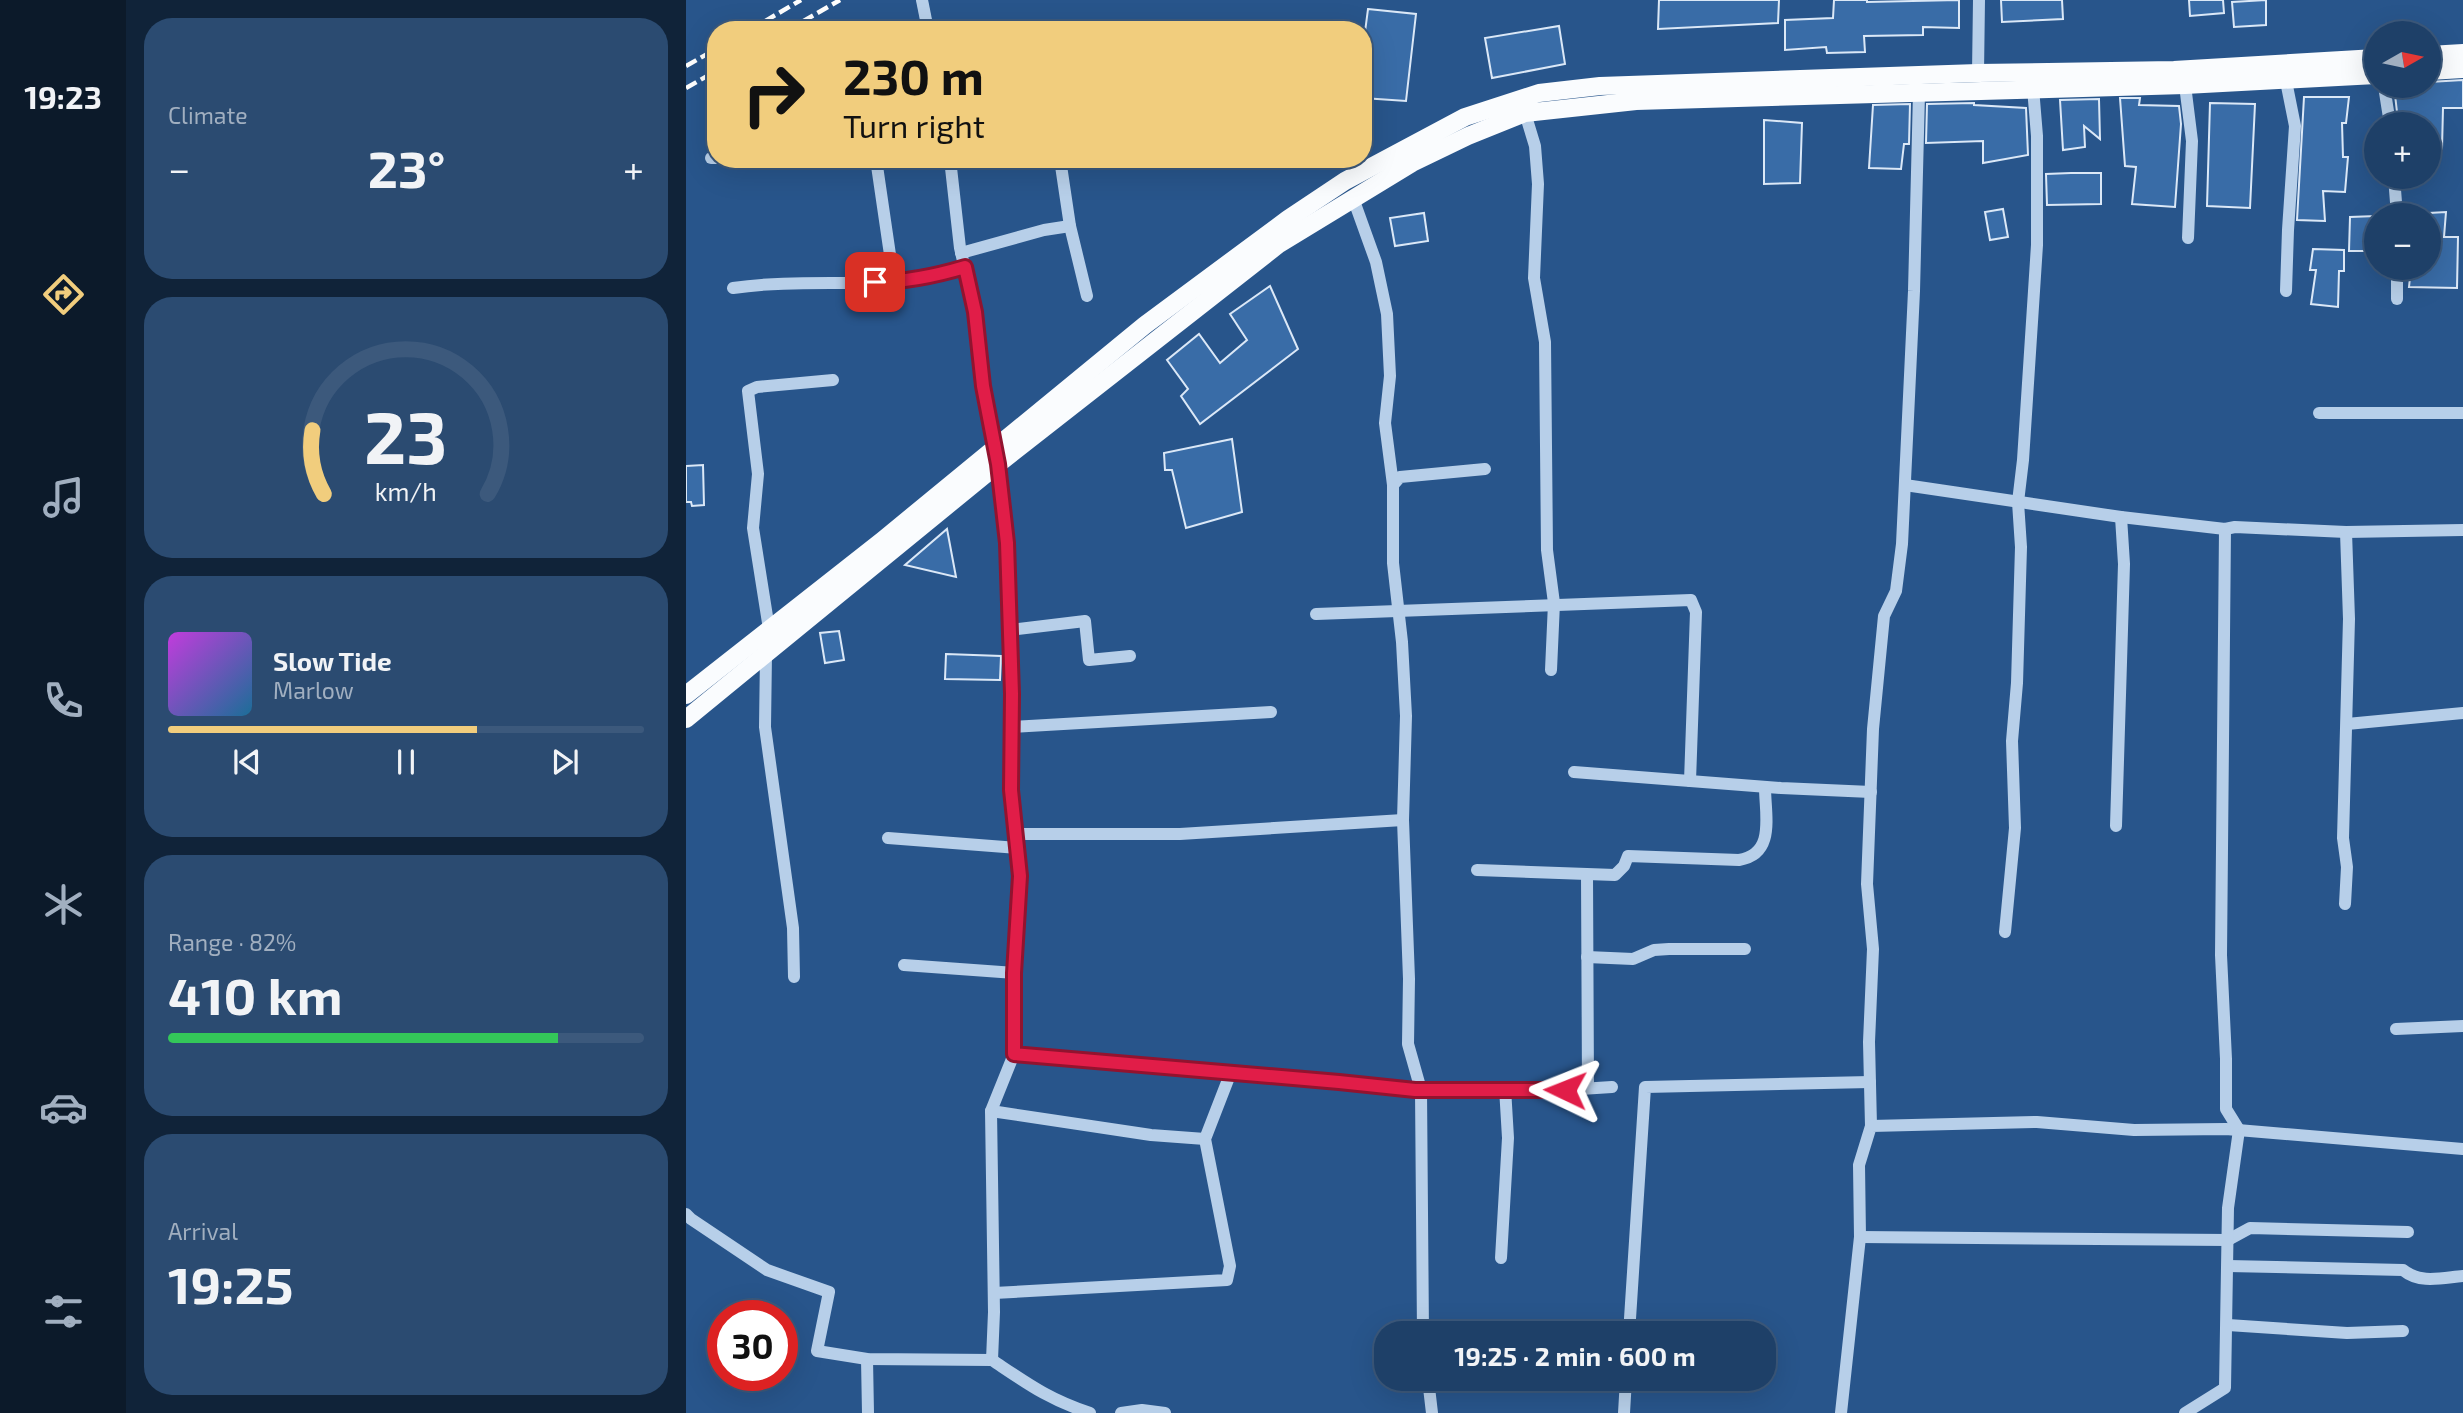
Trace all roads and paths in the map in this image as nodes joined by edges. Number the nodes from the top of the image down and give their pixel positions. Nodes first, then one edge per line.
1 (922, 0) edge
2 (1979, 0) edge
3 (926, 21) edge
4 (2463, 53) edge
5 (2441, 54) edge
6 (2364, 59) edge
7 (2463, 69) edge
8 (2441, 70) edge
9 (1979, 74) junction
10 (2364, 76) edge
11 (2286, 81) junction
12 (2185, 85) junction
13 (2033, 88) junction
14 (1919, 93) junction
15 (1525, 113) junction
16 (1372, 167) edge
17 (877, 168) edge
18 (951, 168) edge
19 (1061, 168) edge
20 (1369, 168) edge
21 (1353, 198) junction
22 (1070, 226) junction
23 (2188, 238) dead end
24 (961, 253) junction
25 (965, 267) junction
26 (2397, 280) edge
27 (894, 282) junction
28 (733, 288) dead end
29 (2286, 291) dead end
30 (1087, 296) dead end
31 (2397, 299) dead end
32 (833, 380) dead end
33 (2319, 413) dead end
34 (2463, 413) edge
35 (996, 457) junction
36 (1485, 469) dead end
37 (1392, 485) junction
38 (1905, 485) junction
39 (2018, 502) junction
40 (2121, 517) junction
41 (2225, 529) junction
42 (2463, 530) edge
43 (2346, 532) junction
44 (1554, 603) junction
45 (1399, 612) junction
46 (1316, 614) dead end
47 (769, 629) junction
48 (1010, 629) junction
49 (766, 654) junction
50 (1130, 656) dead end
51 (1551, 670) dead end
52 (686, 695) edge
53 (1271, 712) dead end
54 (2463, 713) edge
55 (686, 719) edge
56 (2347, 724) junction
57 (1012, 727) junction
58 (1574, 772) dead end
59 (1690, 782) junction
60 (1765, 787) junction
61 (1871, 792) junction
62 (1404, 820) junction
63 (2116, 825) dead end
64 (1016, 834) junction
65 (888, 838) dead end
66 (1018, 848) junction
67 (1477, 870) dead end
68 (1587, 875) junction
69 (2345, 904) dead end
70 (2005, 932) dead end
71 (1745, 949) dead end
72 (1587, 957) junction
73 (904, 965) dead end
74 (1014, 973) junction
75 (794, 977) dead end
76 (2463, 1027) edge
77 (2396, 1029) dead end
78 (1014, 1054) junction
79 (1231, 1072) junction
80 (1870, 1082) junction
81 (1612, 1087) dead end
82 (1505, 1088) junction
83 (1588, 1088) junction
84 (1421, 1090) junction
85 (991, 1111) junction
86 (1871, 1126) junction
87 (2239, 1130) junction
88 (1205, 1139) junction
89 (2463, 1149) edge
90 (686, 1213) edge
91 (2408, 1232) dead end
92 (1860, 1237) junction
93 (2228, 1240) junction
94 (1501, 1258) dead end
95 (2228, 1266) junction
96 (2463, 1276) edge
97 (994, 1293) junction
98 (1423, 1321) edge
99 (1630, 1321) edge
100 (2228, 1325) junction
101 (2403, 1331) dead end
102 (867, 1359) junction
103 (992, 1360) junction
104 (1430, 1391) edge
105 (1625, 1391) edge
106 (868, 1413) edge
107 (1090, 1413) edge
108 (1121, 1413) edge
109 (1165, 1413) edge
110 (1432, 1413) edge
111 (1624, 1413) edge
112 (1841, 1413) edge
113 (2185, 1413) edge

1 - 3 street
2 - 9 street
4 - 5 main road
6 - 9 main road
7 - 8 main road
9 - 16 main road
10 - 11 main road
11 - 12 main road
11 - 29 street
12 - 13 main road
12 - 23 street
13 - 14 main road
13 - 39 street
14 - 15 main road
14 - 38 street
15 - 21 main road
15 - 44 street
17 - 27 street
18 - 24 street
19 - 22 street
20 - 35 main road
21 - 35 main road
21 - 37 street
22 - 24 street
22 - 30 street
24 - 25 street
25 - 27 street
25 - 35 street
26 - 31 street
27 - 28 street
32 - 47 street
33 - 34 street
35 - 47 main road
35 - 48 street
35 - 49 main road
36 - 37 street
37 - 45 street
38 - 39 street
38 - 61 street
39 - 40 street
39 - 70 street
40 - 41 street
40 - 63 street
41 - 43 street
41 - 87 street
42 - 43 street
43 - 56 street
44 - 45 street
44 - 51 street
44 - 59 street
45 - 46 street
45 - 62 street
47 - 52 main road
48 - 50 street
48 - 57 street
49 - 55 main road
49 - 75 street
53 - 57 street
54 - 56 street
56 - 69 street
57 - 64 street
58 - 59 street
59 - 60 street
60 - 61 street
60 - 68 street
61 - 80 street
62 - 64 street
62 - 84 street
64 - 66 street
65 - 66 street
66 - 74 street
67 - 68 street
68 - 72 street
71 - 72 street
72 - 83 street
73 - 74 street
74 - 78 street
76 - 77 street
78 - 79 street
78 - 85 street
79 - 84 street
79 - 88 street
80 - 86 street
80 - 99 street
81 - 83 street
82 - 83 street
82 - 84 street
82 - 94 street
84 - 98 street
85 - 88 street
85 - 97 street
86 - 87 street
86 - 92 street
87 - 89 street
87 - 93 street
88 - 97 street
90 - 102 street
91 - 93 street
92 - 93 street
92 - 112 street
93 - 95 street
95 - 96 street
95 - 100 street
97 - 103 street
100 - 101 street
100 - 113 street
102 - 103 street
102 - 106 street
103 - 107 street
104 - 110 street
105 - 111 street
108 - 109 street

